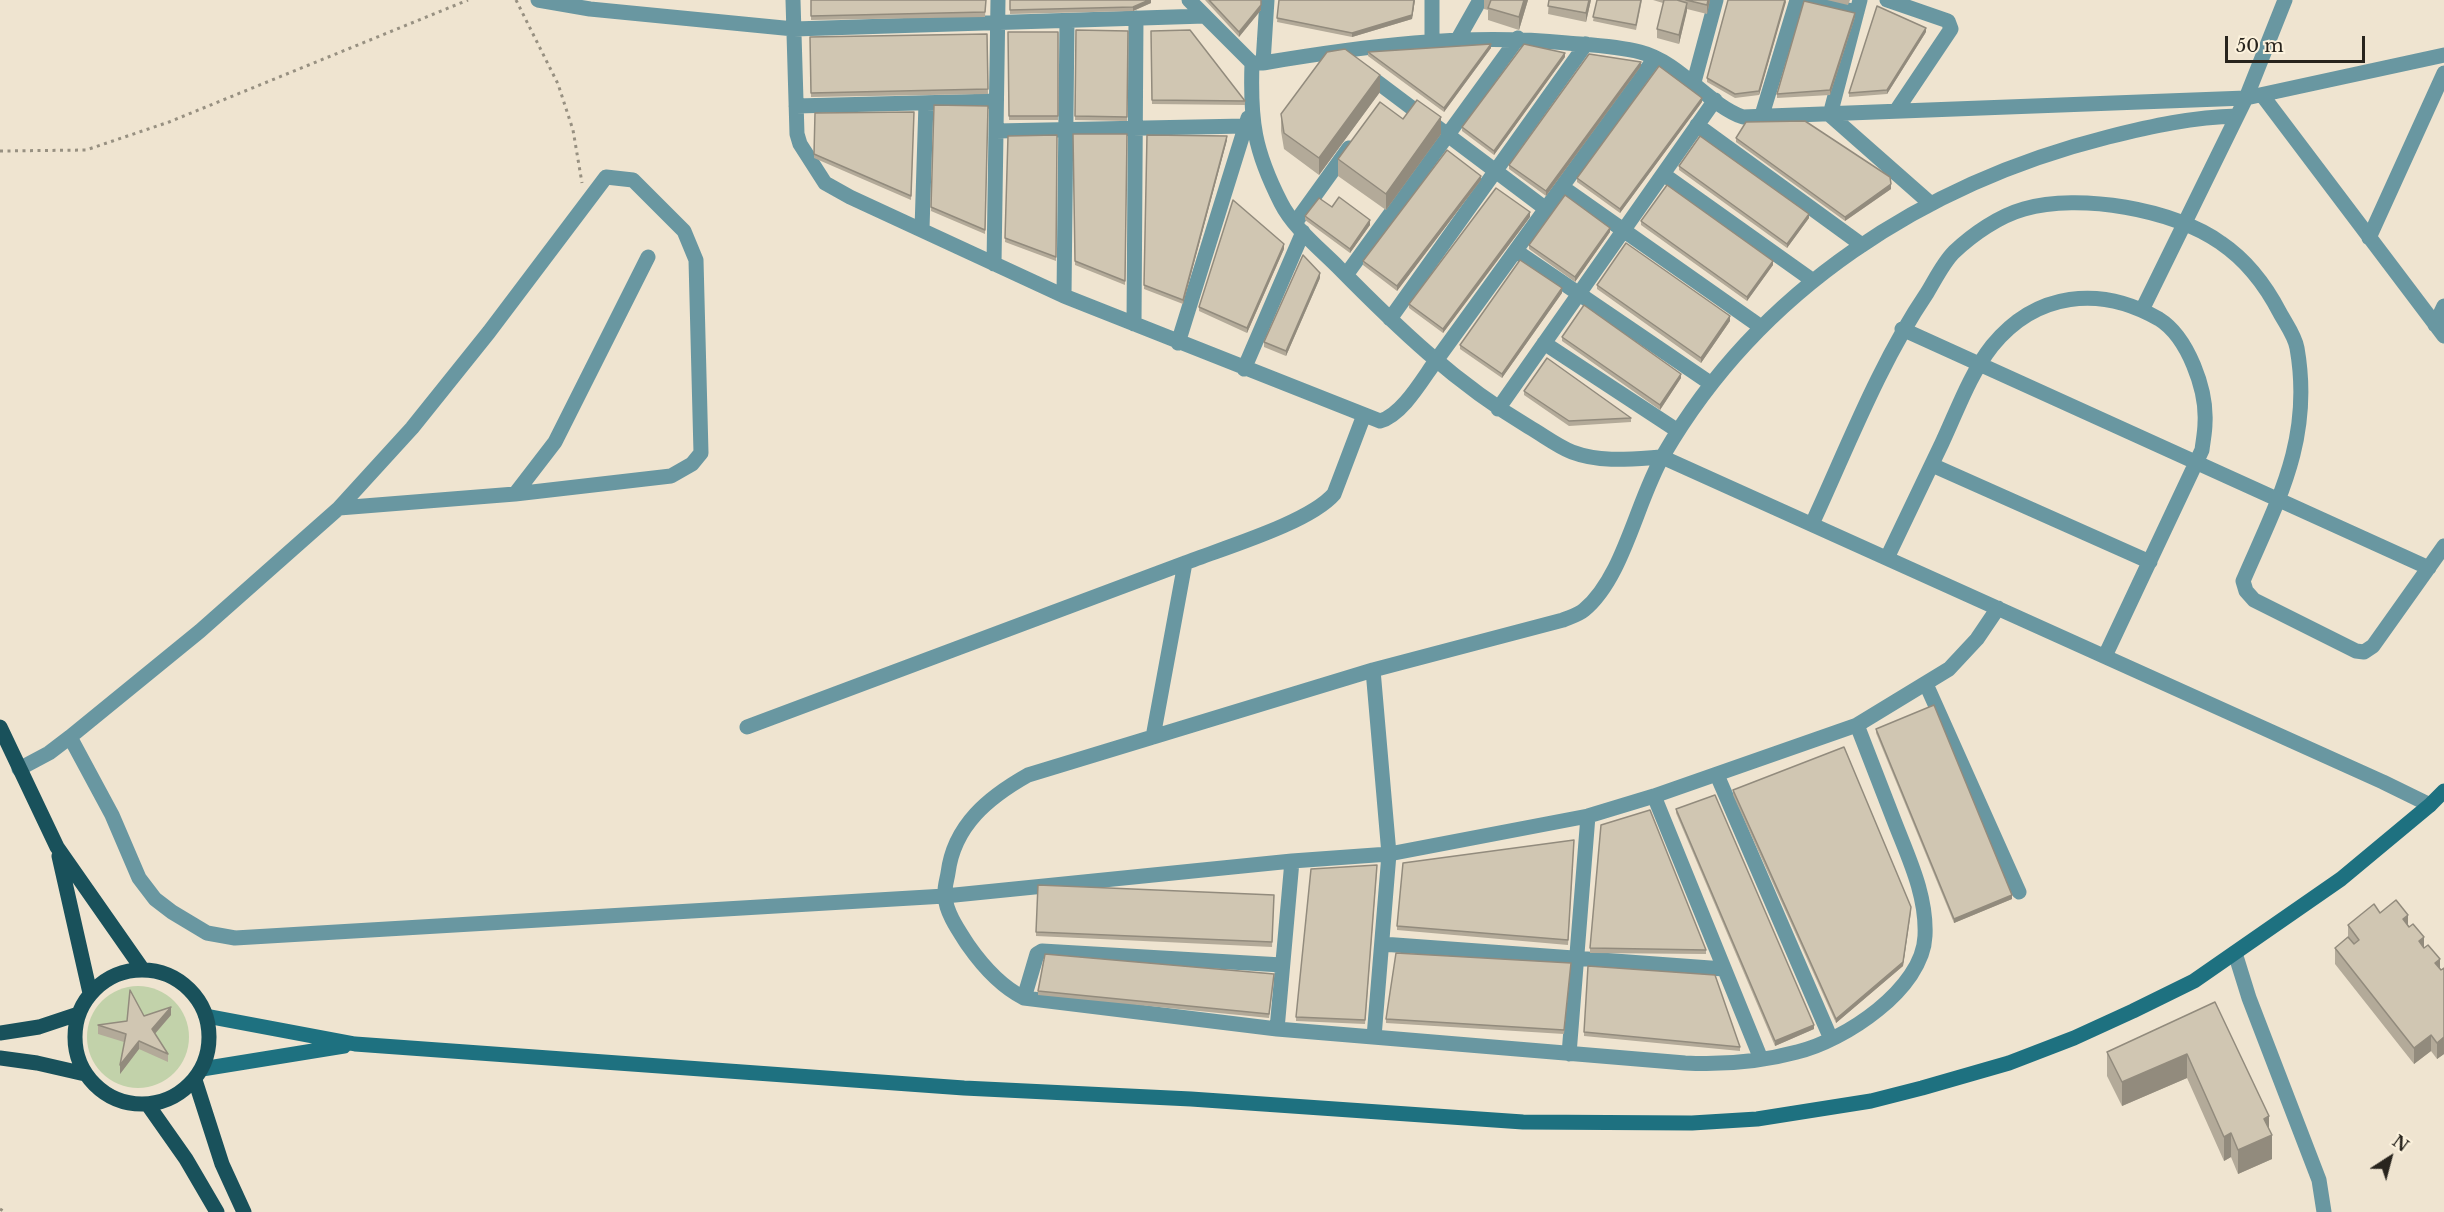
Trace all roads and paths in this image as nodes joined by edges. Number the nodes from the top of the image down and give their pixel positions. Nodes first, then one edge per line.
1 (468, 0) edge
2 (516, 0) edge
3 (538, 0) edge
4 (793, 0) edge
5 (998, 0) edge
6 (1189, 0) edge
7 (1267, 0) edge
8 (1432, 0) edge
9 (1480, 0) edge
10 (1716, 0) edge
11 (1797, 0) edge
12 (1802, 0) edge
13 (1887, 0) edge
14 (2285, 0) edge
15 (1859, 6) edge
16 (1205, 16) junction
17 (1136, 18) junction
18 (1067, 21) junction
19 (997, 23) junction
20 (794, 29) junction
21 (1518, 38) junction
22 (1458, 39) junction
23 (1432, 40) junction
24 (1586, 44) junction
25 (1336, 51) junction
26 (2444, 55) edge
27 (1655, 58) junction
28 (1257, 63) junction
29 (2444, 73) edge
30 (1694, 82) junction
31 (2262, 95) junction
32 (2246, 98) junction
33 (1715, 99) junction
34 (996, 101) junction
35 (926, 103) junction
36 (796, 106) junction
37 (1250, 110) junction
38 (1896, 111) junction
39 (1830, 115) junction
40 (1762, 116) junction
41 (2237, 116) junction
42 (1697, 125) junction
43 (1245, 126) junction
44 (1135, 128) junction
45 (1066, 129) junction
46 (996, 131) junction
47 (1448, 135) junction
48 (1356, 138) edge
49 (0, 151) edge
50 (1496, 171) junction
51 (1663, 174) junction
52 (1562, 187) junction
53 (1931, 204) junction
54 (585, 205) junction
55 (1546, 209) junction
56 (2184, 224) junction
57 (1299, 227) junction
58 (922, 229) junction
59 (1623, 230) junction
60 (2369, 238) junction
61 (1862, 245) junction
62 (1516, 251) junction
63 (648, 257) dead end
64 (994, 264) junction
65 (1346, 275) junction
66 (1812, 280) junction
67 (1579, 294) junction
68 (1064, 296) junction
69 (2444, 306) edge
70 (2142, 310) junction
71 (1390, 319) junction
72 (1134, 324) junction
73 (1761, 327) junction
74 (1902, 329) junction
75 (2439, 330) edge
76 (1178, 343) junction
77 (1544, 343) junction
78 (1436, 362) junction
79 (1981, 365) junction
80 (1244, 369) junction
81 (1710, 383) junction
82 (1498, 409) junction
83 (1364, 415) junction
84 (1678, 431) junction
85 (1662, 457) junction
86 (2196, 463) junction
87 (1932, 465) junction
88 (515, 494) junction
89 (2278, 500) junction
90 (339, 508) junction
91 (1812, 524) junction
92 (2444, 546) edge
93 (1887, 558) junction
94 (2150, 562) junction
95 (1185, 563) junction
96 (2429, 568) junction
97 (1998, 608) junction
98 (2105, 656) junction
99 (1373, 670) junction
100 (1926, 684) junction
101 (1857, 725) junction
102 (0, 727) edge
103 (747, 728) dead end
104 (70, 737) junction
105 (1153, 737) junction
106 (19, 769) junction
107 (1717, 775) junction
108 (2444, 791) edge
109 (1654, 796) junction
110 (2430, 805) junction
111 (1588, 816) junction
112 (57, 847) junction
113 (1389, 854) junction
114 (1292, 861) junction
115 (2019, 892) dead end
116 (945, 896) junction
117 (1382, 944) junction
118 (2235, 954) junction
119 (1577, 958) junction
120 (1282, 965) junction
121 (1724, 969) junction
122 (143, 970) junction
123 (90, 993) junction
124 (1024, 998) junction
125 (78, 1014) junction
126 (206, 1016) junction
127 (1277, 1029) junction
128 (0, 1033) edge
129 (1374, 1037) junction
130 (1831, 1039) junction
131 (355, 1044) junction
132 (1569, 1054) junction
133 (0, 1058) edge
134 (1761, 1059) junction
135 (85, 1074) junction
136 (199, 1074) junction
137 (148, 1105) junction
138 (0, 1209) edge
139 (5, 1212) edge
140 (217, 1212) edge
141 (244, 1212) edge
142 (2324, 1212) edge

1 - 49 path
2 - 54 path
3 - 20 street
4 - 20 street
5 - 19 street
6 - 16 street
7 - 28 street
8 - 23 street
9 - 22 street
10 - 30 street
11 - 40 street
12 - 15 street
13 - 38 street
14 - 32 street
15 - 39 street
16 - 17 street
16 - 28 street
17 - 18 street
17 - 44 street
18 - 19 street
18 - 45 street
19 - 20 street
19 - 34 street
20 - 36 street
21 - 22 street
21 - 24 street
21 - 47 street
22 - 23 street
23 - 25 street
24 - 27 street
24 - 50 street
25 - 28 street
25 - 47 street
26 - 31 street
27 - 30 street
27 - 52 street
28 - 37 street
29 - 60 street
30 - 33 street
31 - 32 street
31 - 60 street
32 - 38 street
32 - 41 street
33 - 40 street
33 - 42 street
34 - 35 street
34 - 46 street
35 - 36 street
35 - 58 street
36 - 58 street
37 - 43 street
37 - 57 street
38 - 39 street
39 - 40 street
39 - 53 street
41 - 53 street
41 - 56 street
42 - 51 street
42 - 61 street
43 - 44 street
43 - 76 street
44 - 45 street
44 - 72 street
45 - 46 street
45 - 68 street
46 - 64 street
47 - 50 street
47 - 65 street
48 - 57 street
50 - 55 street
50 - 71 street
51 - 59 street
51 - 66 street
52 - 55 street
52 - 59 street
53 - 61 street
54 - 88 street
54 - 90 street
55 - 62 street
56 - 70 street
56 - 74 street
56 - 89 street
57 - 65 street
57 - 80 street
58 - 64 street
59 - 67 street
59 - 73 street
60 - 75 street
61 - 66 street
62 - 67 street
62 - 78 street
63 - 88 street
64 - 68 street
65 - 71 street
66 - 73 street
67 - 77 street
67 - 81 street
68 - 72 street
69 - 75 street
70 - 79 street
70 - 86 street
71 - 78 street
72 - 76 street
73 - 81 street
74 - 79 street
74 - 91 street
76 - 80 street
77 - 82 street
77 - 84 street
78 - 82 street
78 - 83 street
79 - 86 street
79 - 87 street
80 - 83 street
81 - 84 street
82 - 85 street
83 - 95 street
84 - 85 street
85 - 91 street
85 - 99 street
86 - 89 street
86 - 94 street
87 - 93 street
87 - 94 street
88 - 90 street
89 - 96 street
89 - 96 street
90 - 104 street
91 - 93 street
92 - 96 street
93 - 97 street
94 - 98 street
95 - 103 street
95 - 105 street
97 - 98 street
97 - 100 street
98 - 110 street
99 - 105 street
99 - 113 street
100 - 101 street
100 - 115 street
101 - 107 street
101 - 130 street
102 - 106 main road
104 - 106 street
104 - 116 street
105 - 116 street
106 - 112 main road
107 - 109 street
107 - 130 street
108 - 110 main road
109 - 111 street
109 - 121 street
110 - 118 main road
111 - 113 street
111 - 119 street
112 - 122 main road
112 - 123 main road
113 - 114 street
113 - 117 street
114 - 116 street
114 - 120 street
116 - 124 street
117 - 119 street
117 - 129 street
118 - 131 main road
118 - 142 street
119 - 121 street
119 - 132 street
120 - 124 street
120 - 127 street
121 - 134 street
122 - 123 main road
122 - 126 main road
123 - 125 main road
124 - 127 street
125 - 128 main road
125 - 135 main road
126 - 131 main road
126 - 136 main road
127 - 129 street
129 - 132 street
130 - 134 street
131 - 136 main road
132 - 134 street
133 - 135 main road
135 - 137 main road
136 - 137 main road
136 - 141 main road
137 - 140 main road
138 - 139 path

